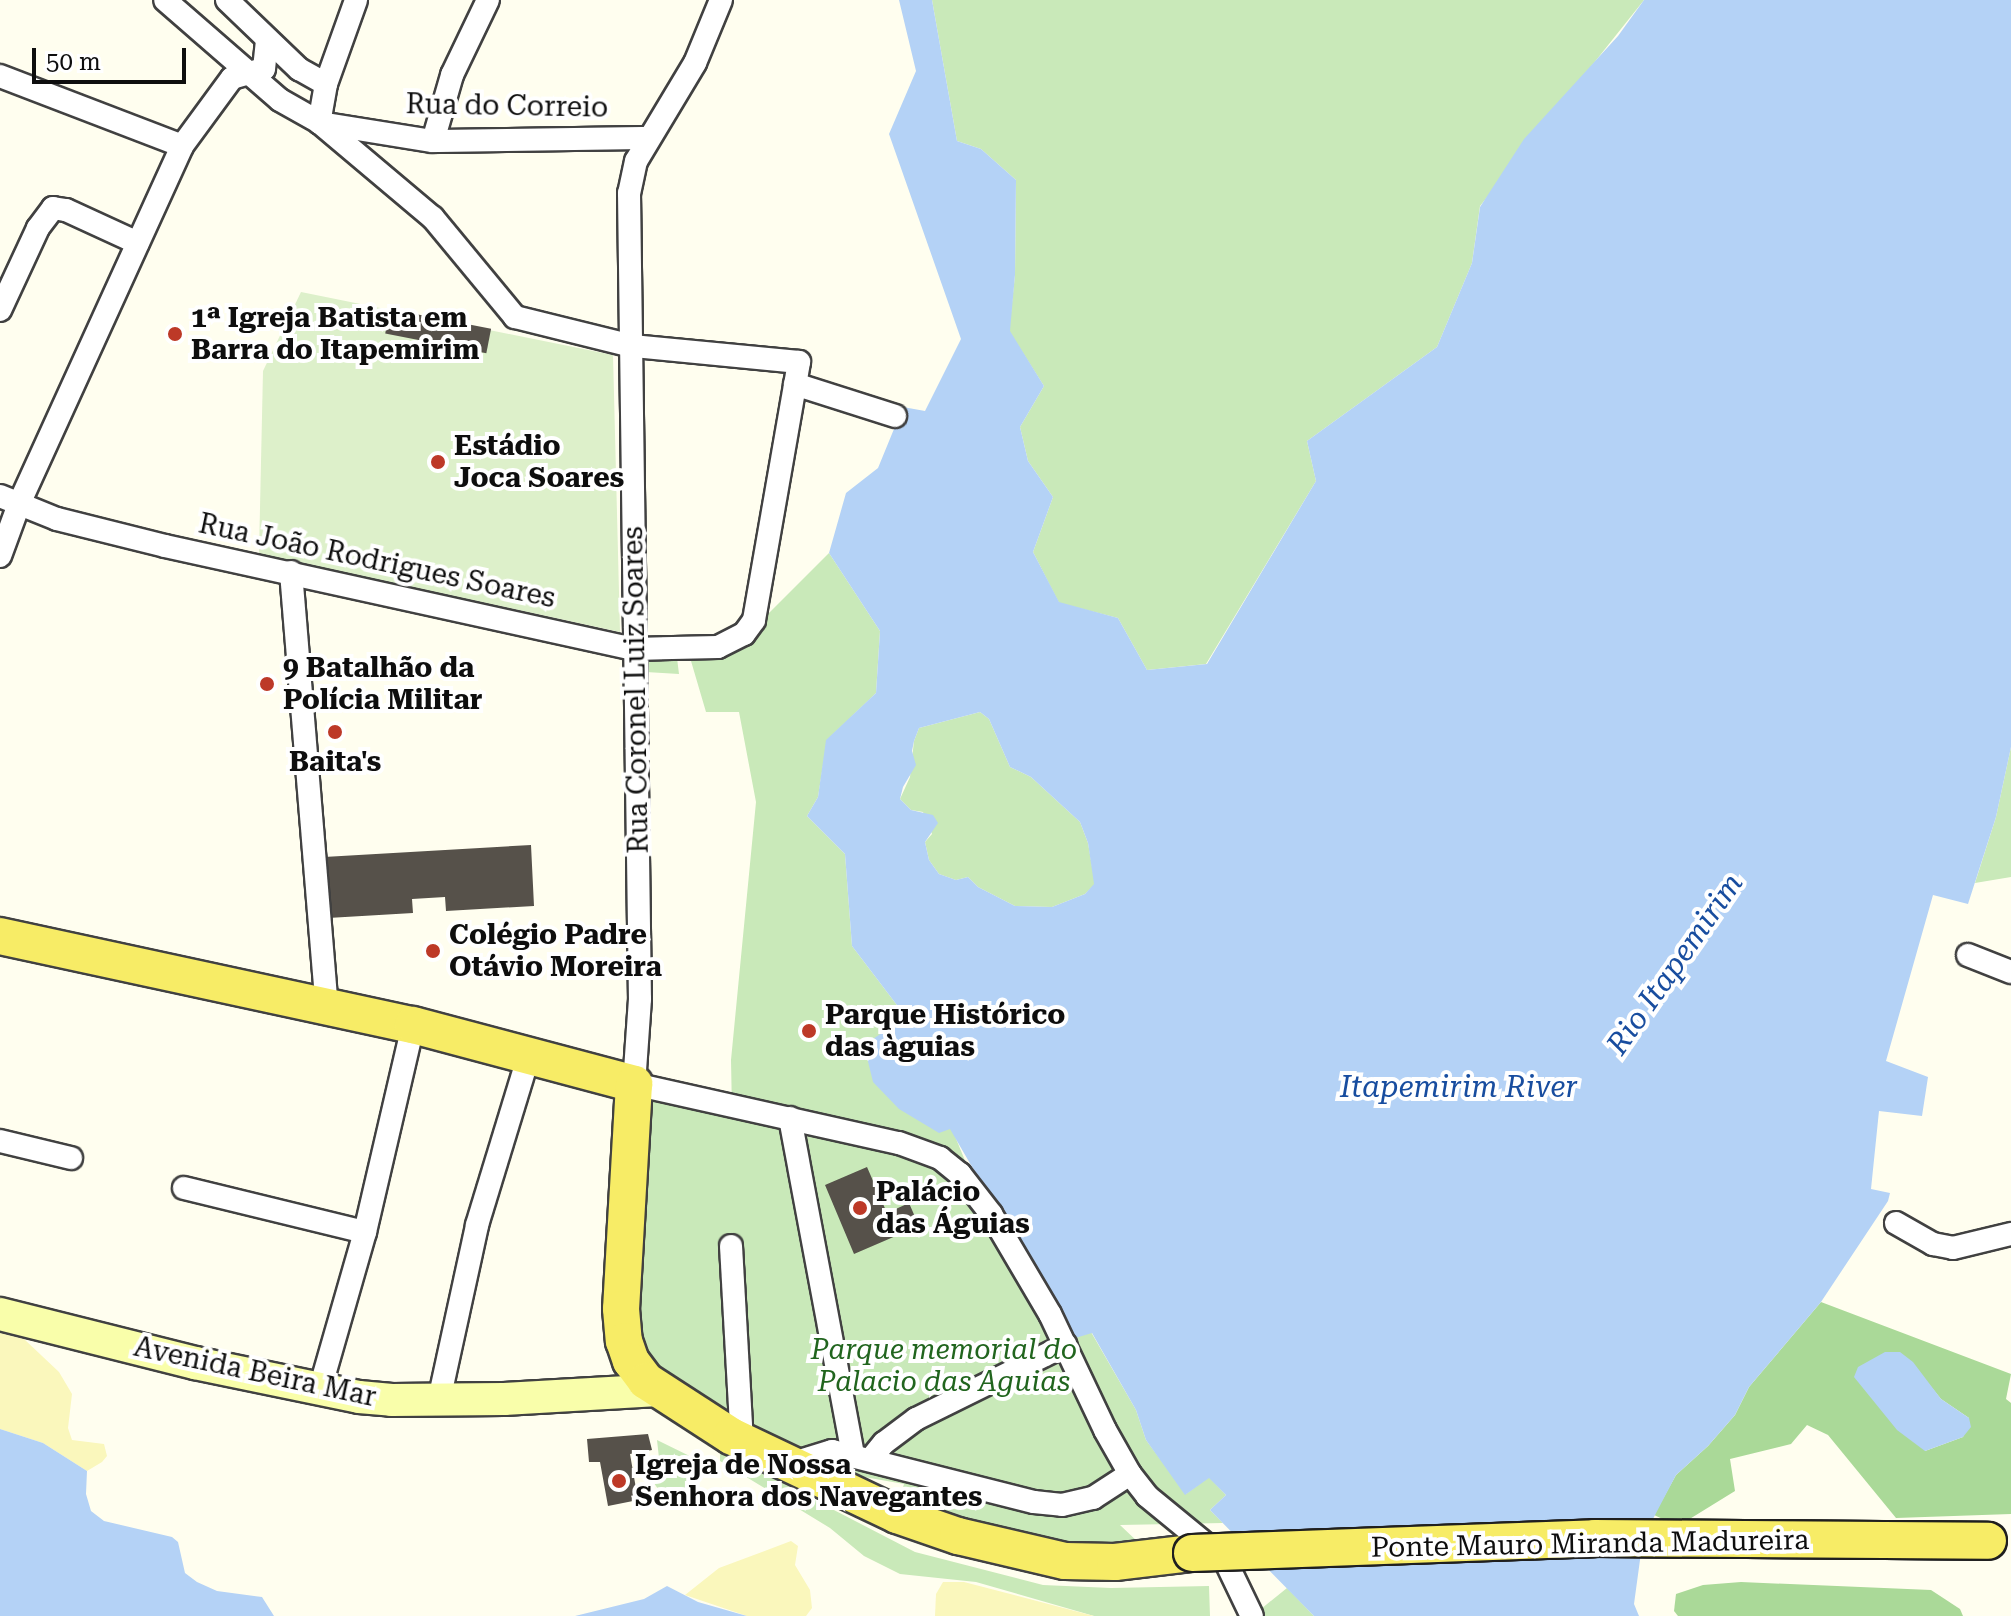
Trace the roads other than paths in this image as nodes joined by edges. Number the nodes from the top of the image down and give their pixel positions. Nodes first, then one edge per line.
1 (165, 0) edge
2 (227, 0) edge
3 (356, 0) edge
4 (488, 0) edge
5 (721, 0) edge
6 (267, 39) junction
7 (253, 74) junction
8 (0, 76) edge
9 (326, 84) junction
10 (319, 122) junction
11 (648, 138) junction
12 (433, 141) junction
13 (182, 146) junction
14 (138, 243) junction
15 (0, 310) edge
16 (632, 346) junction
17 (797, 373) junction
18 (895, 416) dead end
19 (10, 500) edge
20 (0, 556) edge
21 (291, 572) junction
22 (635, 649) junction
23 (0, 936) edge
24 (1968, 955) dead end
25 (2011, 972) edge
26 (327, 1008) junction
27 (413, 1025) junction
28 (529, 1055) junction
29 (634, 1084) junction
30 (790, 1118) junction
31 (0, 1141) edge
32 (71, 1158) dead end
33 (184, 1188) dead end
34 (1896, 1223) dead end
35 (365, 1232) junction
36 (2011, 1234) edge
37 (731, 1246) dead end
38 (0, 1314) edge
39 (1066, 1345) junction
40 (320, 1389) junction
41 (658, 1390) junction
42 (439, 1400) junction
43 (742, 1441) junction
44 (861, 1458) junction
45 (790, 1464) junction
46 (1130, 1474) junction
47 (2000, 1541) edge
48 (1252, 1616) edge

1 - 7 street
2 - 6 street
3 - 9 street
4 - 12 street
5 - 11 street, Rua Coronel Luiz Soares
6 - 7 street
6 - 9 street
7 - 10 street
7 - 13 street
8 - 13 street
9 - 10 street
10 - 12 street, Rua do Correio
10 - 16 street
11 - 12 street, Rua do Correio
11 - 16 street, Rua Coronel Luiz Soares
13 - 14 street
14 - 15 street
14 - 19 street
16 - 17 street
16 - 22 street, Rua Coronel Luiz Soares
17 - 18 street
17 - 22 street, Rua João Rodrigues Soares
19 - 20 street
19 - 21 street, Rua João Rodrigues Soares
21 - 22 street, Rua João Rodrigues Soares
21 - 26 street
22 - 29 street, Rua Coronel Luiz Soares
23 - 26 main road
24 - 25 street
26 - 27 main road
27 - 28 main road
27 - 35 street
28 - 29 main road
28 - 42 street
29 - 30 street
29 - 41 main road, Rua Coronel Luiz Soares
30 - 39 street
30 - 44 street
31 - 32 street
33 - 35 street
34 - 36 street
35 - 40 street
37 - 43 street
38 - 40 street, Avenida Beira Mar
39 - 44 street
39 - 46 street
40 - 42 street, Avenida Beira Mar
41 - 42 street, Avenida Beira Mar
41 - 43 main road, Rua Coronel Luiz Soares
43 - 45 main road, Rua Coronel Luiz Soares
44 - 45 street
44 - 46 street
45 - 47 main road, Ponte Mauro Miranda Madureira, bridge
46 - 48 street

